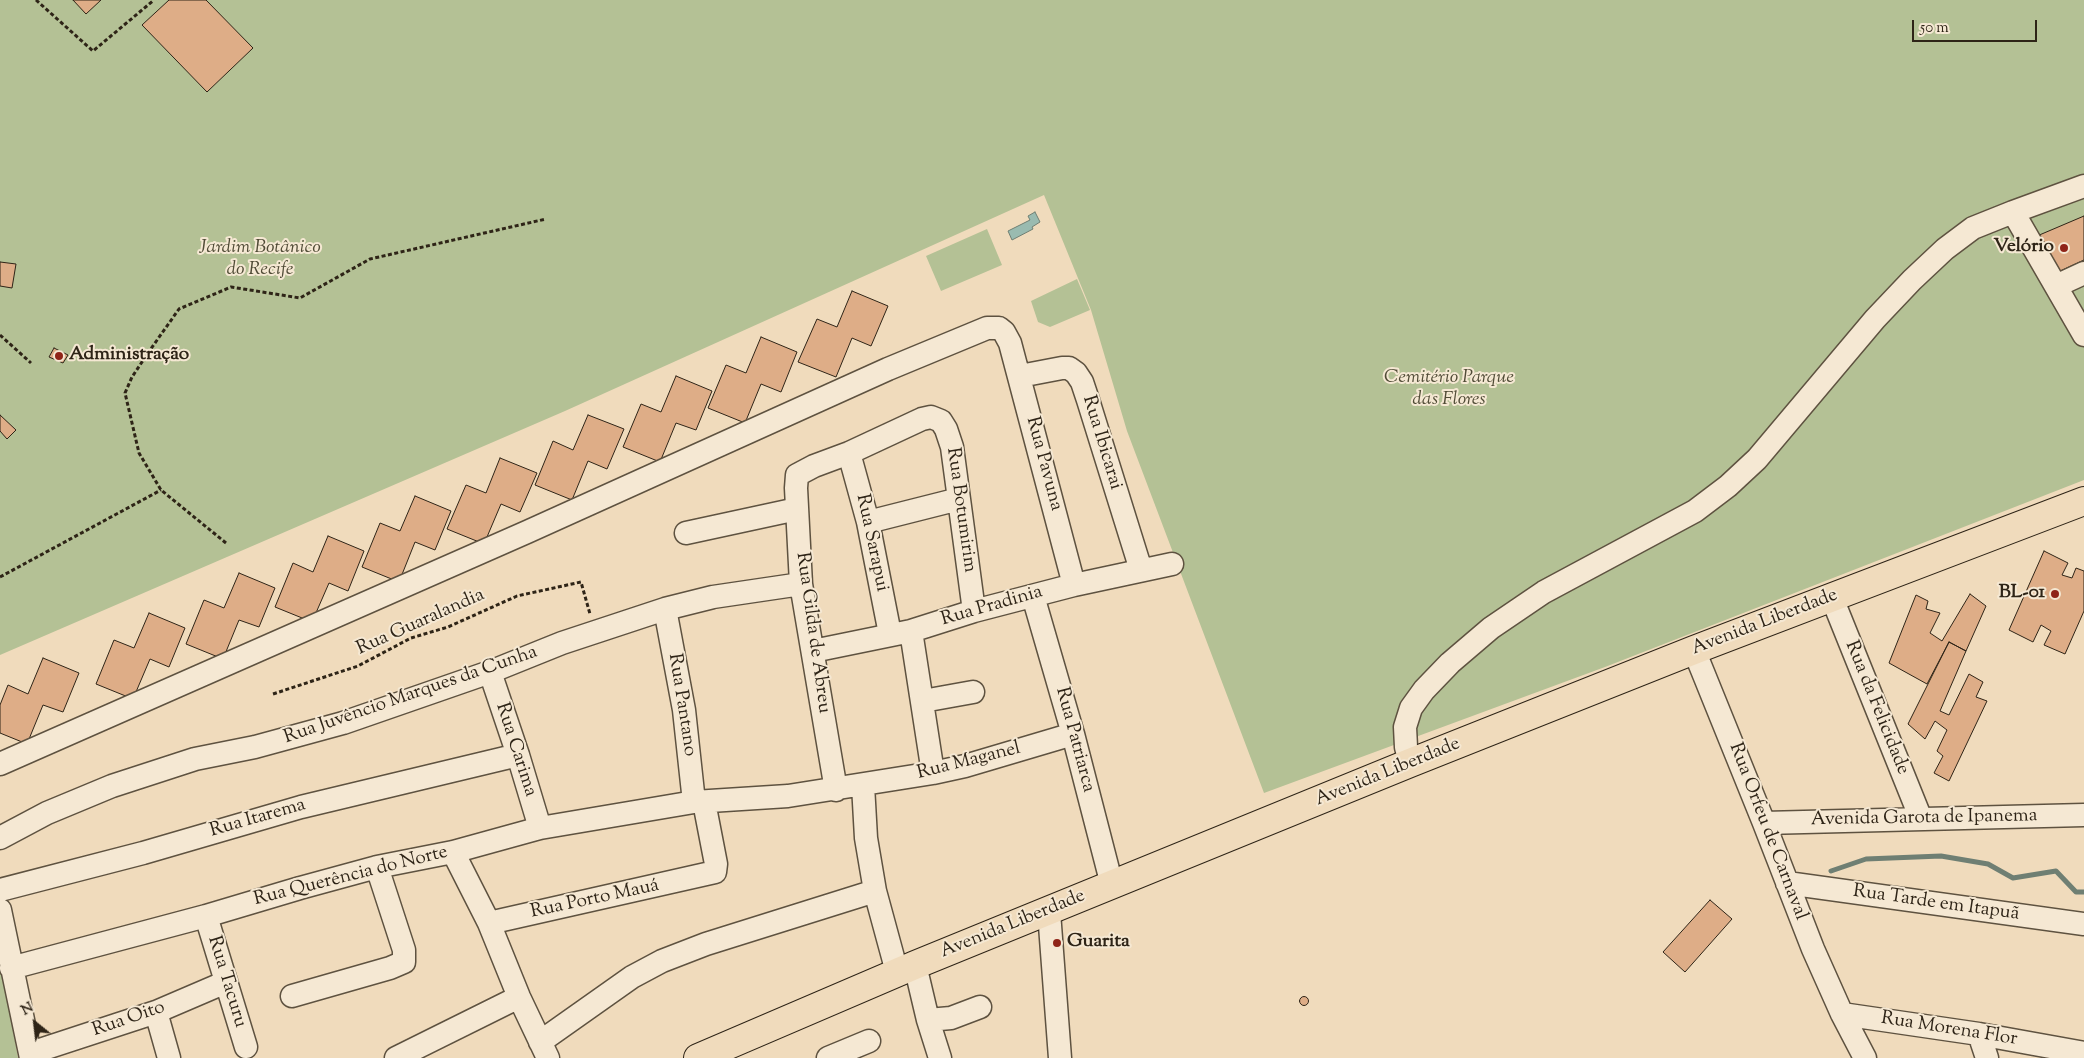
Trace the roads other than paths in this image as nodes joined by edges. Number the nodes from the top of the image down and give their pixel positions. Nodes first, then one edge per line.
1 (2084, 186) edge
2 (2013, 212) junction
3 (2084, 273) edge
4 (2056, 286) junction
5 (2084, 335) edge
6 (1020, 376) junction
7 (849, 453) junction
8 (959, 499) junction
9 (2084, 501) edge
10 (797, 509) junction
11 (868, 522) junction
12 (686, 533) dead end
13 (1172, 564) dead end
14 (1141, 570) junction
15 (801, 584) junction
16 (1074, 585) junction
17 (1033, 596) junction
18 (1832, 598) junction
19 (665, 609) junction
20 (974, 611) junction
21 (901, 632) junction
22 (1694, 650) junction
23 (813, 651) junction
24 (490, 672) junction
25 (973, 692) dead end
26 (923, 701) junction
27 (1073, 734) junction
28 (518, 755) junction
29 (1410, 763) junction
30 (0, 764) edge
31 (933, 773) junction
32 (863, 785) junction
33 (836, 790) junction
34 (699, 802) junction
35 (2084, 815) edge
36 (1921, 819) junction
37 (1764, 823) junction
38 (540, 828) junction
39 (0, 838) edge
40 (453, 852) junction
41 (377, 867) junction
42 (700, 876) joint
43 (1787, 883) junction
44 (1112, 885) junction
45 (0, 890) edge
46 (875, 891) junction
47 (0, 910) edge
48 (1049, 912) junction
49 (206, 916) junction
50 (489, 923) junction
51 (2084, 924) edge
52 (12, 968) junction
53 (906, 969) junction
54 (226, 982) junction
55 (292, 996) dead end
56 (519, 997) junction
57 (980, 1007) dead end
58 (156, 1012) junction
59 (1842, 1014) junction
60 (928, 1020) junction
61 (1979, 1034) junction
62 (869, 1042) dead end
63 (246, 1048) dead end
64 (544, 1050) edge
65 (724, 1053) edge
66 (2084, 1053) edge
67 (411, 1055) edge
68 (31, 1056) edge
69 (170, 1058) edge
70 (698, 1058) edge
71 (828, 1058) edge
72 (940, 1058) edge
73 (1060, 1058) edge
74 (1865, 1058) edge
75 (1987, 1058) edge

1 - 2 street
2 - 4 street
2 - 29 street
3 - 4 street
4 - 5 street
6 - 14 street, Rua Ibicarai
6 - 16 street, Rua Pavuna
6 - 30 street, Rua Pavuna
7 - 8 street, Rua Botumirim
7 - 10 street, Rua Gilda de Abreu
7 - 11 street, Rua Sarapui
8 - 11 street
8 - 20 street, Rua Botumirim
9 - 18 main road, Avenida Liberdade
10 - 12 street
10 - 15 street, Rua Gilda de Abreu
11 - 21 street, Rua Sarapui
13 - 14 street, Rua Pradinia
14 - 16 street, Rua Pradinia
15 - 19 street, Rua Juvêncio Marques da Cunha
15 - 23 street, Rua Gilda de Abreu
16 - 17 street, Rua Pradinia
17 - 20 street, Rua Pradinia
17 - 27 street, Rua Patriarca
18 - 22 main road, Avenida Liberdade
18 - 36 street, Rua da Felicidade
19 - 24 street, Rua Juvêncio Marques da Cunha
19 - 34 street, Rua Pantano
20 - 21 street, Rua Pradinia
21 - 23 street, Rua Pradinia
21 - 26 street, Rua Sarapui
22 - 29 main road, Avenida Liberdade
22 - 37 street, Rua Orfeu de Carnaval
23 - 33 street, Rua Gilda de Abreu
24 - 28 street, Rua Carima
24 - 39 street, Rua Juvêncio Marques da Cunha
25 - 26 street
26 - 31 street, Rua Sarapui
27 - 31 street, Rua Maganel
27 - 44 street, Rua Patriarca
28 - 38 street, Rua Carima
28 - 45 street, Rua Itarema
29 - 44 main road, Avenida Liberdade
31 - 32 street, Rua Maganel
32 - 33 street, Rua Maganel
32 - 46 street
33 - 34 street, Rua Maganel
34 - 38 street, Rua Querência do Norte
34 - 42 street, Rua Pantano
35 - 36 street, Avenida Garota de Ipanema
36 - 37 street, Avenida Garota de Ipanema
37 - 43 street, Rua Orfeu de Carnaval
38 - 40 street, Rua Querência do Norte
40 - 41 street, Rua Querência do Norte
40 - 50 street
41 - 49 street, Rua Querência do Norte
41 - 55 street
42 - 50 street, Rua Porto Mauá
43 - 51 street, Rua Tarde em Itapuã
43 - 59 street, Rua Orfeu de Carnaval
44 - 48 main road, Avenida Liberdade
46 - 53 street
46 - 64 street
47 - 52 street
48 - 53 main road, Avenida Liberdade
48 - 73 street
49 - 52 street, Rua Querência do Norte
49 - 54 street, Rua Tacuru
50 - 56 street
52 - 68 street
53 - 60 street
53 - 65 main road, Avenida Liberdade
54 - 58 street, Rua Oito
54 - 63 street, Rua Tacuru
56 - 64 street
56 - 67 street
57 - 60 street
58 - 68 street, Rua Oito
58 - 69 street
59 - 61 street, Rua Morena Flor
59 - 74 street, Rua Orfeu de Carnaval
60 - 72 street
61 - 66 street, Rua Morena Flor
61 - 75 street
62 - 71 street
65 - 70 main road, Avenida Liberdade

